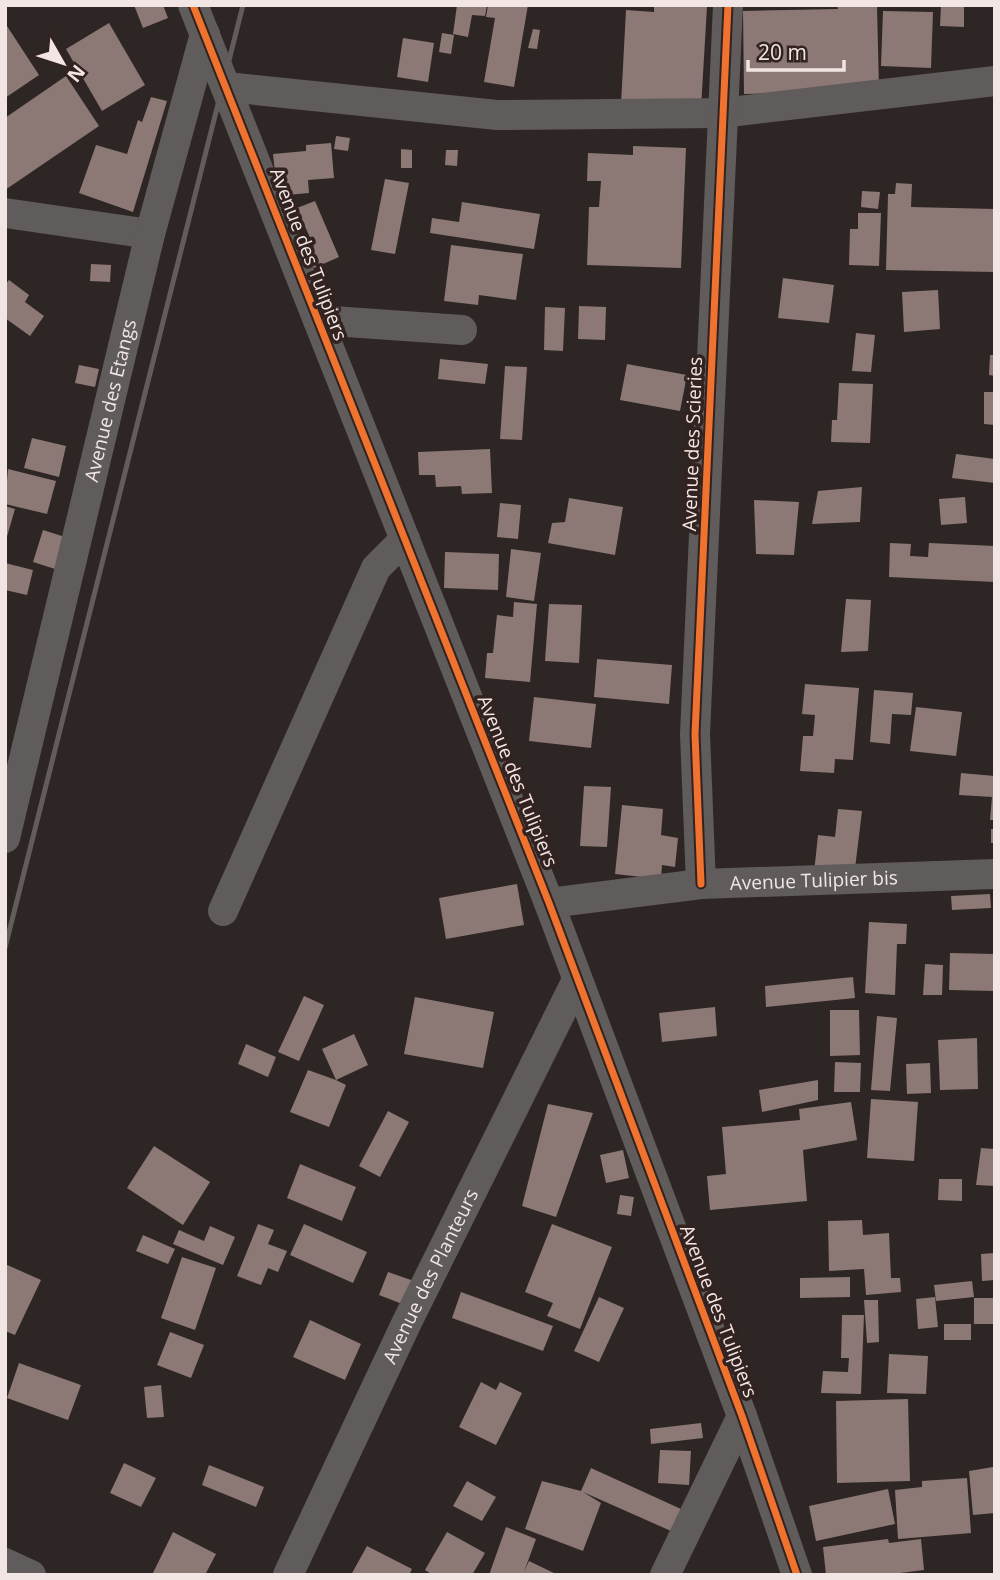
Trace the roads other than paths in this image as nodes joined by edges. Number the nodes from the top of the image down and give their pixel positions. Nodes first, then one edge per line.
1 (193, 5) edge
2 (728, 5) edge
3 (205, 34) junction
4 (995, 82) edge
5 (227, 87) junction
6 (722, 113) junction
7 (5, 213) edge
8 (150, 234) junction
9 (318, 320) junction
10 (462, 330) dead end
11 (405, 539) junction
12 (14, 757) edge
13 (5, 838) edge
14 (995, 874) edge
15 (701, 884) junction
16 (548, 903) junction
17 (223, 911) dead end
18 (577, 979) junction
19 (742, 1416) junction
20 (5, 1563) edge
21 (31, 1575) edge
22 (288, 1575) edge
23 (665, 1575) edge
24 (797, 1575) edge

1 - 3 street, Avenue des Tulipiers
2 - 6 street, Avenue des Scieries
3 - 5 street, Avenue des Tulipiers
3 - 8 street, Avenue des Etangs
4 - 6 street
5 - 6 street
5 - 9 street, Avenue des Tulipiers
6 - 15 street, Avenue des Scieries
7 - 8 street
8 - 12 street, Avenue des Etangs
9 - 10 street
9 - 11 street, Avenue des Tulipiers
11 - 16 street, Avenue des Tulipiers
11 - 17 street
12 - 13 street, Avenue des Etangs
14 - 15 street, Avenue Tulipier bis
15 - 16 street, Avenue Tulipier bis
16 - 18 street, Avenue des Tulipiers
18 - 19 street, Avenue des Tulipiers
18 - 22 street, Avenue des Planteurs
19 - 23 street
19 - 24 street, Avenue des Tulipiers
20 - 21 street

